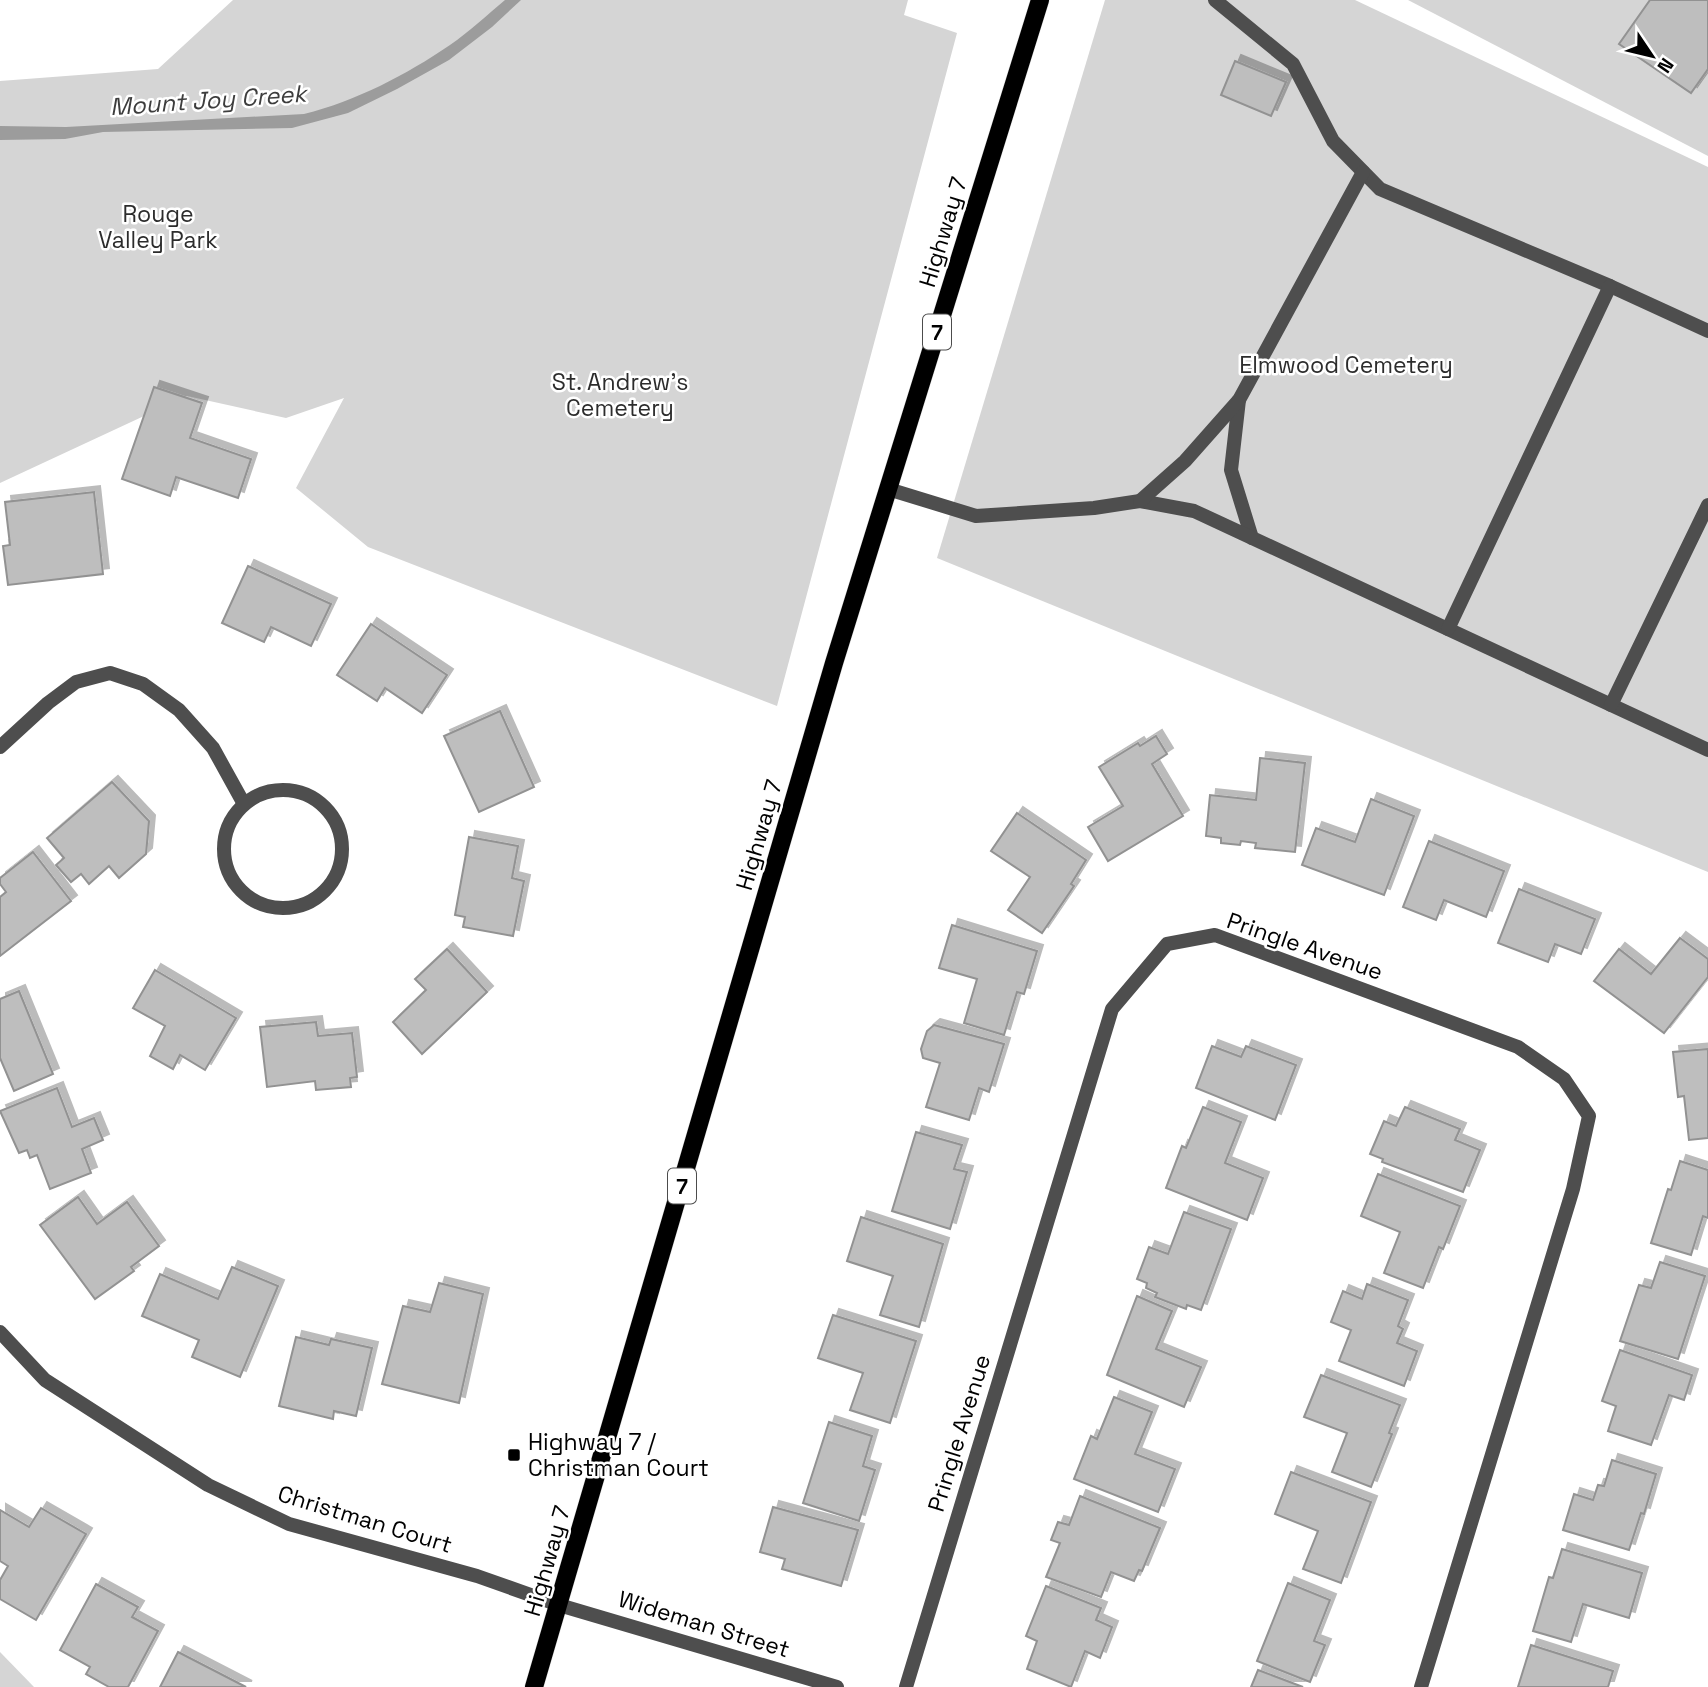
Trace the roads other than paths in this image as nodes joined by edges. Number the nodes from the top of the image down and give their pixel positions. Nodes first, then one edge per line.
1 (1040, 0) edge
2 (1214, 0) edge
3 (1363, 172) junction
4 (1610, 286) junction
5 (1708, 331) edge
6 (1239, 400) junction
7 (888, 489) junction
8 (1140, 501) junction
9 (1708, 505) edge
10 (1252, 538) junction
11 (1448, 629) junction
12 (1611, 705) junction
13 (0, 747) edge
14 (1708, 750) edge
15 (244, 804) junction
16 (0, 1332) edge
17 (559, 1605) junction
18 (534, 1687) edge
19 (836, 1687) edge
20 (906, 1687) edge
21 (1421, 1687) edge

1 - 7 main road, Highway 7 / 7
2 - 3 street
3 - 4 street
3 - 6 street
4 - 5 street
4 - 11 street
6 - 8 street
6 - 10 street
7 - 8 street
7 - 17 main road, Highway 7 / 7
8 - 10 street
9 - 12 street
10 - 11 street
11 - 12 street
12 - 14 street
13 - 15 street
15 - 15 street
16 - 17 street, Christman Court
17 - 18 main road, Highway 7 / 7
17 - 19 street, Wideman Street
20 - 21 street, Pringle Avenue

